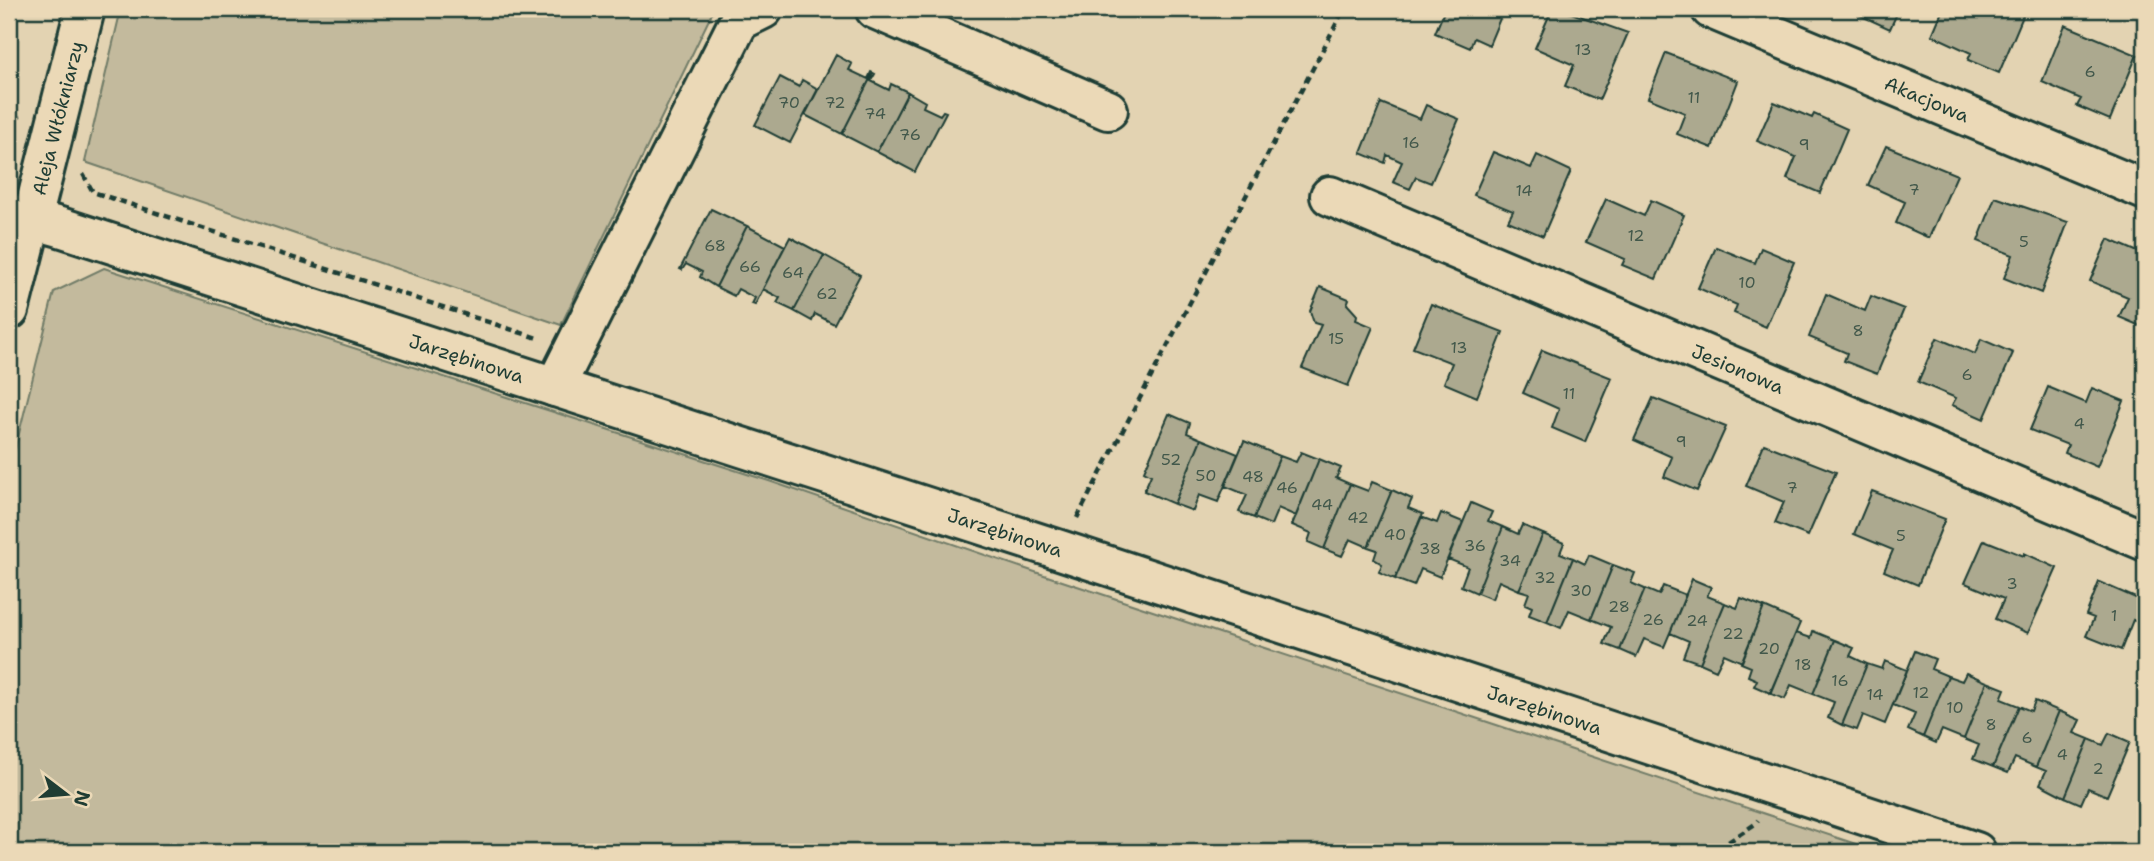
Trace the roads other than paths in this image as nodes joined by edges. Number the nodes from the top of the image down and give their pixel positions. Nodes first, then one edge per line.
1 (85, 9) edge
2 (763, 9) edge
3 (875, 9) edge
4 (1711, 9) edge
5 (1108, 110) dead end
6 (2145, 190) edge
7 (1330, 196) dead end
8 (20, 216) edge
9 (9, 310) edge
10 (555, 387) junction
11 (2145, 541) edge
12 (1976, 852) edge

1 - 8 street, Aleja Włókniarzy
2 - 10 street
3 - 5 street
4 - 6 street, Akacjowa
7 - 11 street, Jesionowa
8 - 9 street, Aleja Włókniarzy
8 - 10 street, Jarzębinowa
10 - 12 street, Jarzębinowa

